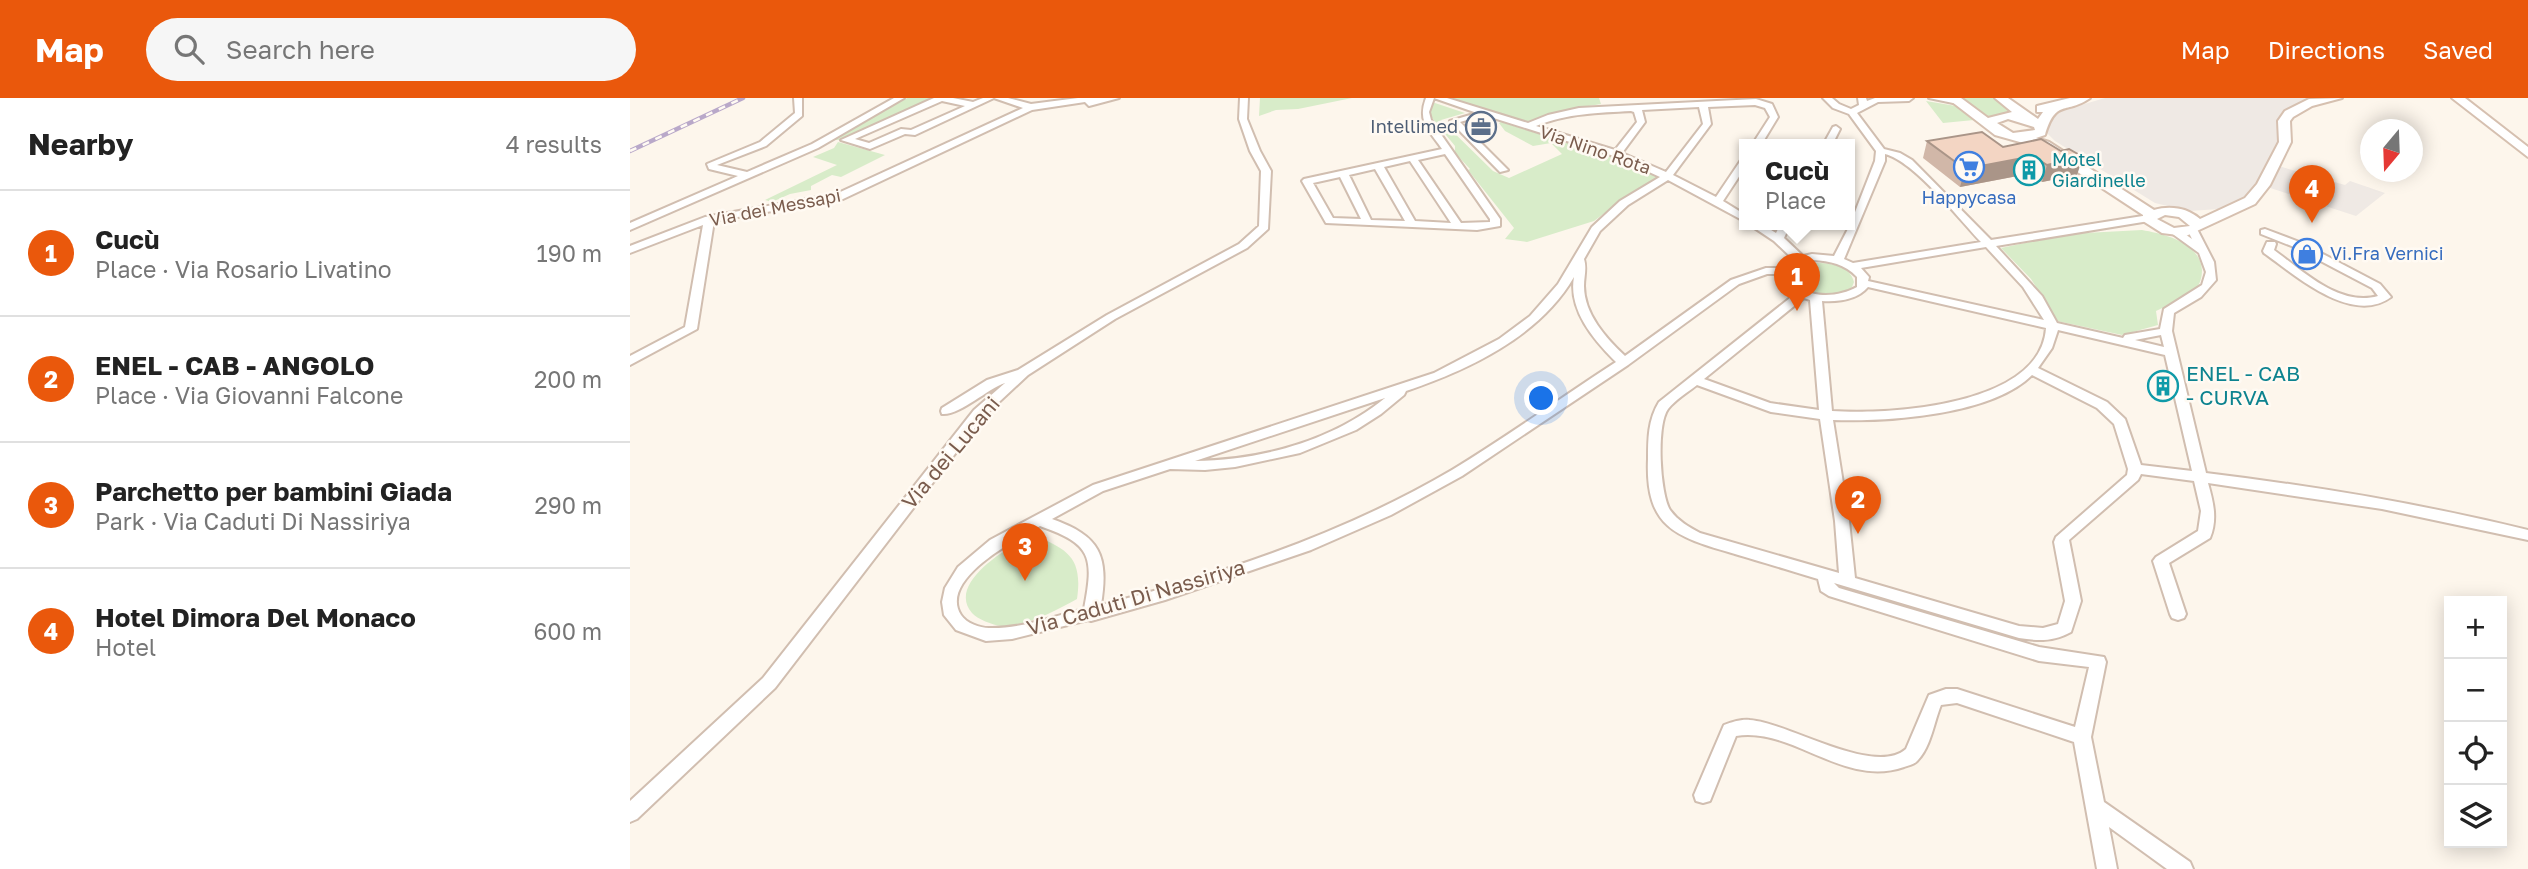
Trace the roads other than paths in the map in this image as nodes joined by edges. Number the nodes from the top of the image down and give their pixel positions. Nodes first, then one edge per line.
1 (798, 98) edge
2 (900, 98) edge
3 (990, 98) edge
4 (1097, 98) edge
5 (1115, 98) edge
6 (1244, 98) edge
7 (1430, 98) edge
8 (1438, 98) edge
9 (1605, 98) edge
10 (1827, 98) edge
11 (1909, 98) edge
12 (1933, 98) edge
13 (2001, 98) edge
14 (2084, 98) edge
15 (2336, 98) edge
16 (2458, 98) edge
17 (1002, 99) edge
18 (1760, 100) edge
19 (1956, 100) edge
20 (1054, 101) edge
21 (1700, 101) edge
22 (1863, 102) edge
23 (1031, 107) junction
24 (1632, 108) junction
25 (2015, 108) junction
26 (2052, 108) junction
27 (975, 109) junction
28 (1608, 109) junction
29 (1852, 112) junction
30 (1484, 114) junction
31 (2028, 118) junction
32 (1991, 125) junction
33 (1526, 127) junction
34 (2041, 128) junction
35 (1836, 129) dead end
36 (2015, 136) junction
37 (1760, 139) edge
38 (1830, 139) edge
39 (1449, 150) junction
40 (1881, 151) junction
41 (2528, 153) edge
42 (1617, 154) junction
43 (1412, 158) junction
44 (1378, 165) junction
45 (1503, 170) dead end
46 (1343, 172) junction
47 (1739, 172) edge
48 (746, 174) junction
49 (1668, 176) junction
50 (1718, 202) junction
51 (2175, 212) junction
52 (2224, 213) junction
53 (1739, 214) edge
54 (2150, 216) junction
55 (709, 219) junction
56 (1855, 220) edge
57 (1367, 221) junction
58 (1411, 223) junction
59 (1458, 226) junction
60 (630, 227) edge
61 (2092, 227) junction
62 (1763, 230) edge
63 (1782, 230) edge
64 (1851, 230) edge
65 (2265, 232) dead end
66 (2189, 236) junction
67 (1778, 239) junction
68 (2271, 244) dead end
69 (1988, 245) junction
70 (630, 250) edge
71 (1578, 260) junction
72 (1800, 260) junction
73 (1838, 260) junction
74 (1852, 265) junction
75 (1786, 271) junction
76 (1864, 283) junction
77 (1810, 295) junction
78 (2051, 323) junction
79 (2166, 331) junction
80 (2104, 336) junction
81 (2170, 352) junction
82 (630, 361) edge
83 (1624, 362) junction
84 (2032, 370) junction
85 (1024, 372) junction
86 (1696, 380) junction
87 (1406, 386) junction
88 (947, 411) dead end
89 (1826, 415) junction
90 (1165, 464) junction
91 (2134, 469) junction
92 (2198, 476) junction
93 (1038, 520) junction
94 (2528, 535) edge
95 (1826, 574) junction
96 (1847, 579) junction
97 (2178, 614) dead end
98 (1091, 615) junction
99 (2082, 737) junction
100 (1703, 795) dead end
101 (2095, 807) junction
102 (630, 813) edge
103 (2107, 869) edge
104 (2183, 869) edge

1 - 48 street
2 - 48 street, Via dei Messapi
3 - 27 street
4 - 20 street, Via dei Messapi
5 - 23 street, Via dei Messapi
6 - 85 street, Via dei Lucani
7 - 39 street
8 - 30 street, Via Nino Rota
9 - 28 street
10 - 29 street
11 - 22 street
12 - 19 street
13 - 25 main road
14 - 26 main road
15 - 52 main road
16 - 41 main road
17 - 23 street
17 - 27 street
18 - 21 street
18 - 37 street
19 - 32 main road
20 - 23 street, Via dei Messapi
21 - 24 street
21 - 49 street
22 - 29 street
23 - 55 street, Via dei Messapi
24 - 28 street
24 - 42 street
25 - 26 main road
25 - 31 main road
26 - 34 main road
27 - 27 street
28 - 33 street
29 - 40 street
30 - 33 street, Via Nino Rota
30 - 45 street
31 - 32 main road
31 - 34 main road
32 - 36 main road
33 - 42 street, Via Nino Rota
34 - 36 main road
34 - 51 main road
35 - 38 street
36 - 54 main road
39 - 43 street
39 - 59 street
40 - 56 street
40 - 69 street
42 - 49 street, Via Nino Rota
43 - 44 street
43 - 59 street
44 - 46 street
44 - 58 street
46 - 57 street
46 - 57 street
47 - 50 street
48 - 60 street, Via dei Messapi
49 - 50 street, Via Nino Rota
49 - 71 street, Via Caduti Di Nassiriya
50 - 53 street, Via Nino Rota
51 - 52 main road
51 - 54 main road
51 - 66 main road
52 - 66 main road
54 - 61 street
54 - 66 main road
55 - 70 street, Via dei Messapi
55 - 82 street
57 - 58 street
58 - 59 street
61 - 66 street
61 - 69 street
62 - 67 street
63 - 67 street
64 - 73 street
65 - 68 street
66 - 79 street
67 - 72 street
69 - 74 street
69 - 78 street
71 - 83 street
71 - 87 street, Via Caduti Di Nassiriya
72 - 73 street
72 - 75 street
73 - 74 street
74 - 76 street
75 - 77 street
75 - 83 street, Via Caduti Di Nassiriya
76 - 77 street
76 - 78 street
77 - 86 street
77 - 89 street
78 - 80 street
78 - 84 street
79 - 80 street
79 - 81 street
80 - 81 street
81 - 92 street
83 - 98 street, Via Caduti Di Nassiriya
84 - 89 street
84 - 91 street
85 - 88 street
85 - 102 street, Via dei Lucani
86 - 89 street
86 - 95 street
87 - 90 street, Via Caduti Di Nassiriya
87 - 90 street
89 - 96 street
90 - 93 street, Via Caduti Di Nassiriya
91 - 92 street
91 - 96 street
92 - 94 street
92 - 97 street
93 - 98 street
93 - 98 street, Via Caduti Di Nassiriya
95 - 96 street
95 - 99 street
99 - 100 street
99 - 101 street
101 - 103 street
101 - 104 street

